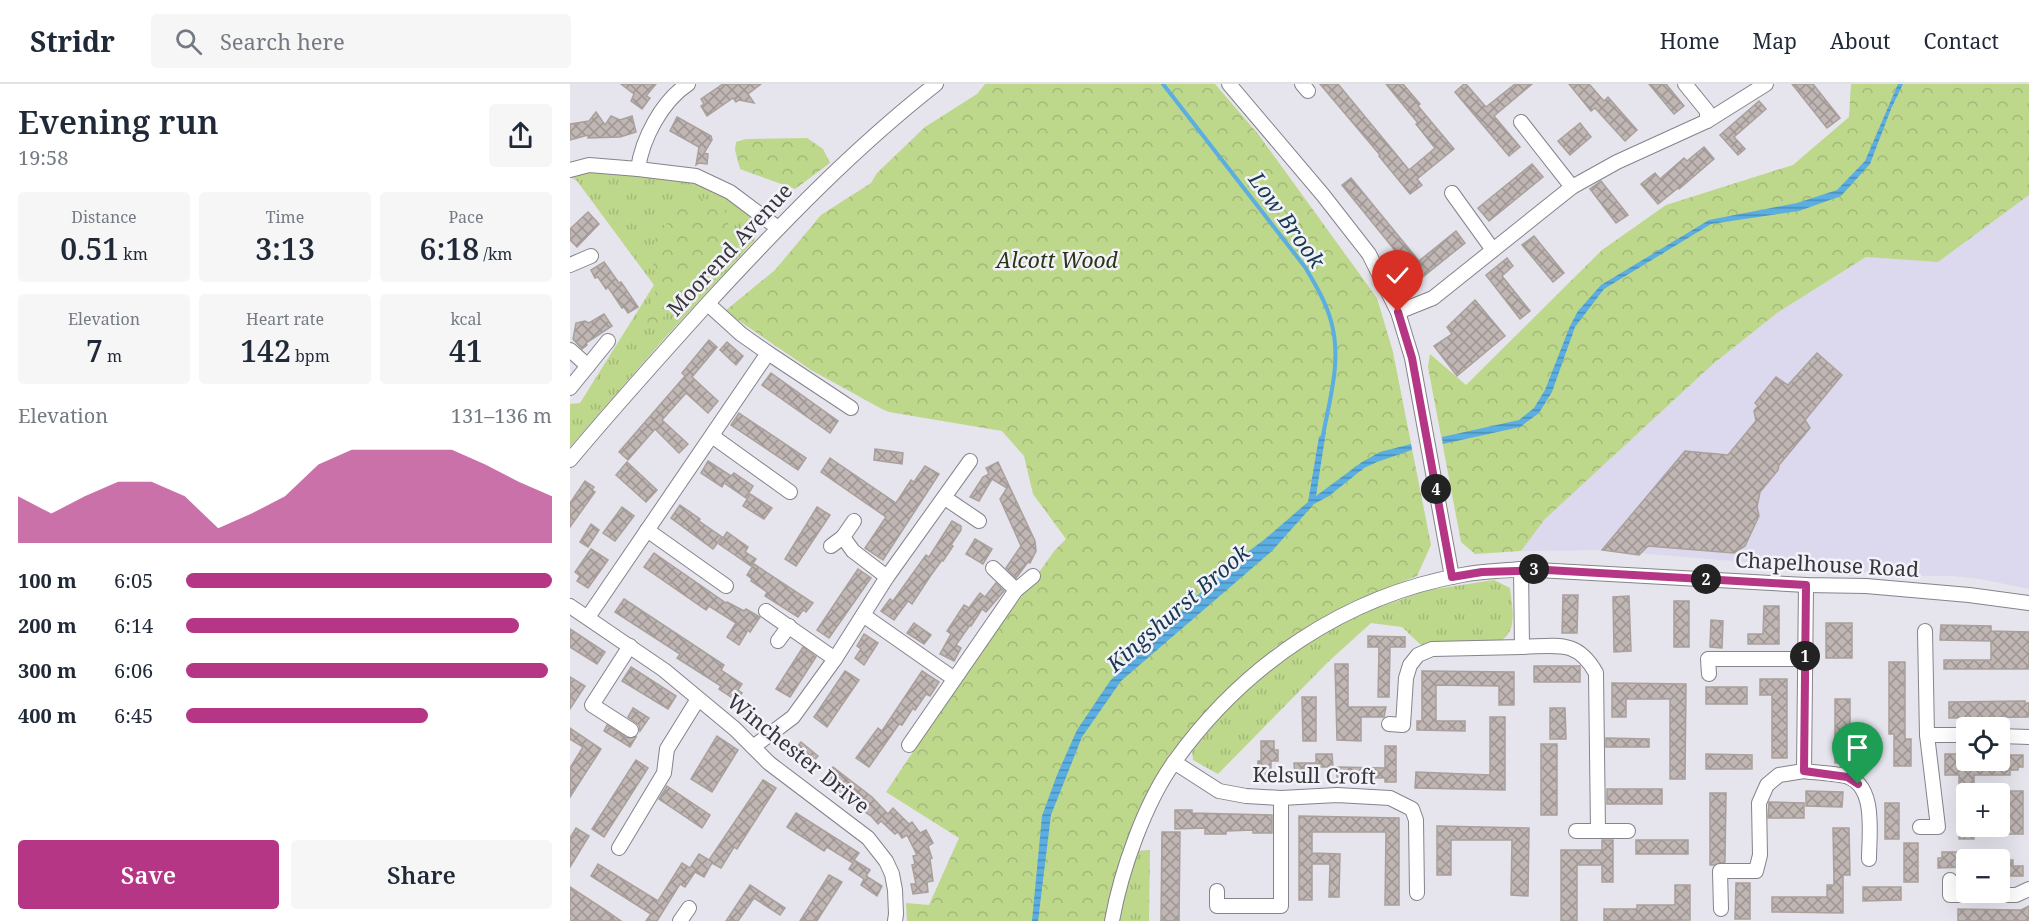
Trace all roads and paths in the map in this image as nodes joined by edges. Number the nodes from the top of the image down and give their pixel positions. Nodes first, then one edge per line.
1 (688, 84) edge
2 (936, 84) edge
3 (1229, 84) edge
4 (1685, 84) edge
5 (1766, 84) edge
6 (1707, 121) junction
7 (1521, 122) dead end
8 (638, 169) junction
9 (570, 170) edge
10 (1572, 187) junction
11 (1452, 193) dead end
12 (778, 228) junction
13 (1493, 250) junction
14 (591, 256) dead end
15 (570, 265) edge
16 (708, 304) junction
17 (1398, 312) junction
18 (608, 341) dead end
19 (570, 350) edge
20 (768, 353) junction
21 (588, 366) junction
22 (570, 388) edge
23 (851, 408) dead end
24 (712, 436) junction
25 (570, 460) edge
26 (970, 460) dead end
27 (790, 492) dead end
28 (945, 498) junction
29 (854, 521) dead end
30 (979, 521) dead end
31 (647, 530) junction
32 (843, 537) junction
33 (831, 546) dead end
34 (993, 568) dead end
35 (1521, 569) junction
36 (1033, 576) dead end
37 (887, 577) junction
38 (1452, 577) junction
39 (1806, 585) junction
40 (726, 586) dead end
41 (1016, 590) junction
42 (2029, 603) edge
43 (570, 606) edge
44 (766, 611) dead end
45 (863, 615) junction
46 (588, 617) junction
47 (789, 626) junction
48 (1925, 631) dead end
49 (778, 641) dead end
50 (630, 646) junction
51 (1522, 647) junction
52 (835, 658) junction
53 (1805, 659) junction
54 (1708, 674) dead end
55 (953, 678) junction
56 (698, 699) junction
57 (1389, 724) dead end
58 (631, 730) dead end
59 (1927, 735) junction
60 (1956, 735) edge
61 (2010, 736) edge
62 (2029, 737) edge
63 (909, 745) dead end
64 (753, 747) junction
65 (1174, 762) junction
66 (1804, 771) junction
67 (1281, 798) junction
68 (1920, 828) dead end
69 (1598, 830) junction
70 (1576, 831) dead end
71 (1628, 831) dead end
72 (619, 848) dead end
73 (1869, 859) dead end
74 (1950, 880) dead end
75 (2029, 889) edge
76 (1217, 891) dead end
77 (1418, 893) dead end
78 (688, 908) dead end
79 (1721, 909) dead end
80 (680, 921) edge
81 (895, 921) edge
82 (1112, 921) edge

1 - 8 street
2 - 12 street, Moorend Avenue
3 - 17 street
4 - 6 street
5 - 6 street
6 - 10 street
7 - 10 street
8 - 9 street
8 - 12 street
10 - 13 street
11 - 13 street
12 - 16 street, Moorend Avenue
13 - 17 street
14 - 15 street
16 - 20 street
16 - 25 street, Moorend Avenue
17 - 38 street
18 - 21 street
19 - 21 street
20 - 23 street
20 - 24 street
21 - 22 street
24 - 27 street
24 - 31 street
26 - 28 street
28 - 30 street
28 - 37 street
29 - 32 street
31 - 40 street
31 - 46 street
32 - 33 street
32 - 37 street
34 - 41 street
35 - 38 street, Chapelhouse Road
35 - 39 street, Chapelhouse Road
35 - 51 street
36 - 41 street
37 - 45 street
38 - 65 street, Chapelhouse Road
39 - 42 street, Chapelhouse Road
39 - 53 street
41 - 55 street
43 - 46 street, Winchester Drive
44 - 47 street
45 - 52 street
45 - 55 street
46 - 50 street, Winchester Drive
47 - 49 street
47 - 52 street
48 - 59 street
50 - 56 street, Winchester Drive
50 - 58 street
51 - 57 street
51 - 69 street
52 - 64 street
53 - 54 street
53 - 66 street
55 - 63 street
56 - 64 street, Winchester Drive
56 - 72 street
59 - 60 street
59 - 68 street
61 - 62 street
64 - 81 street, Winchester Drive
65 - 67 street, Kelsull Croft
65 - 82 street, Chapelhouse Road
66 - 73 street
66 - 79 street
67 - 76 street
67 - 77 street, Kelsull Croft
69 - 70 street
69 - 71 street
74 - 75 street
78 - 80 street

